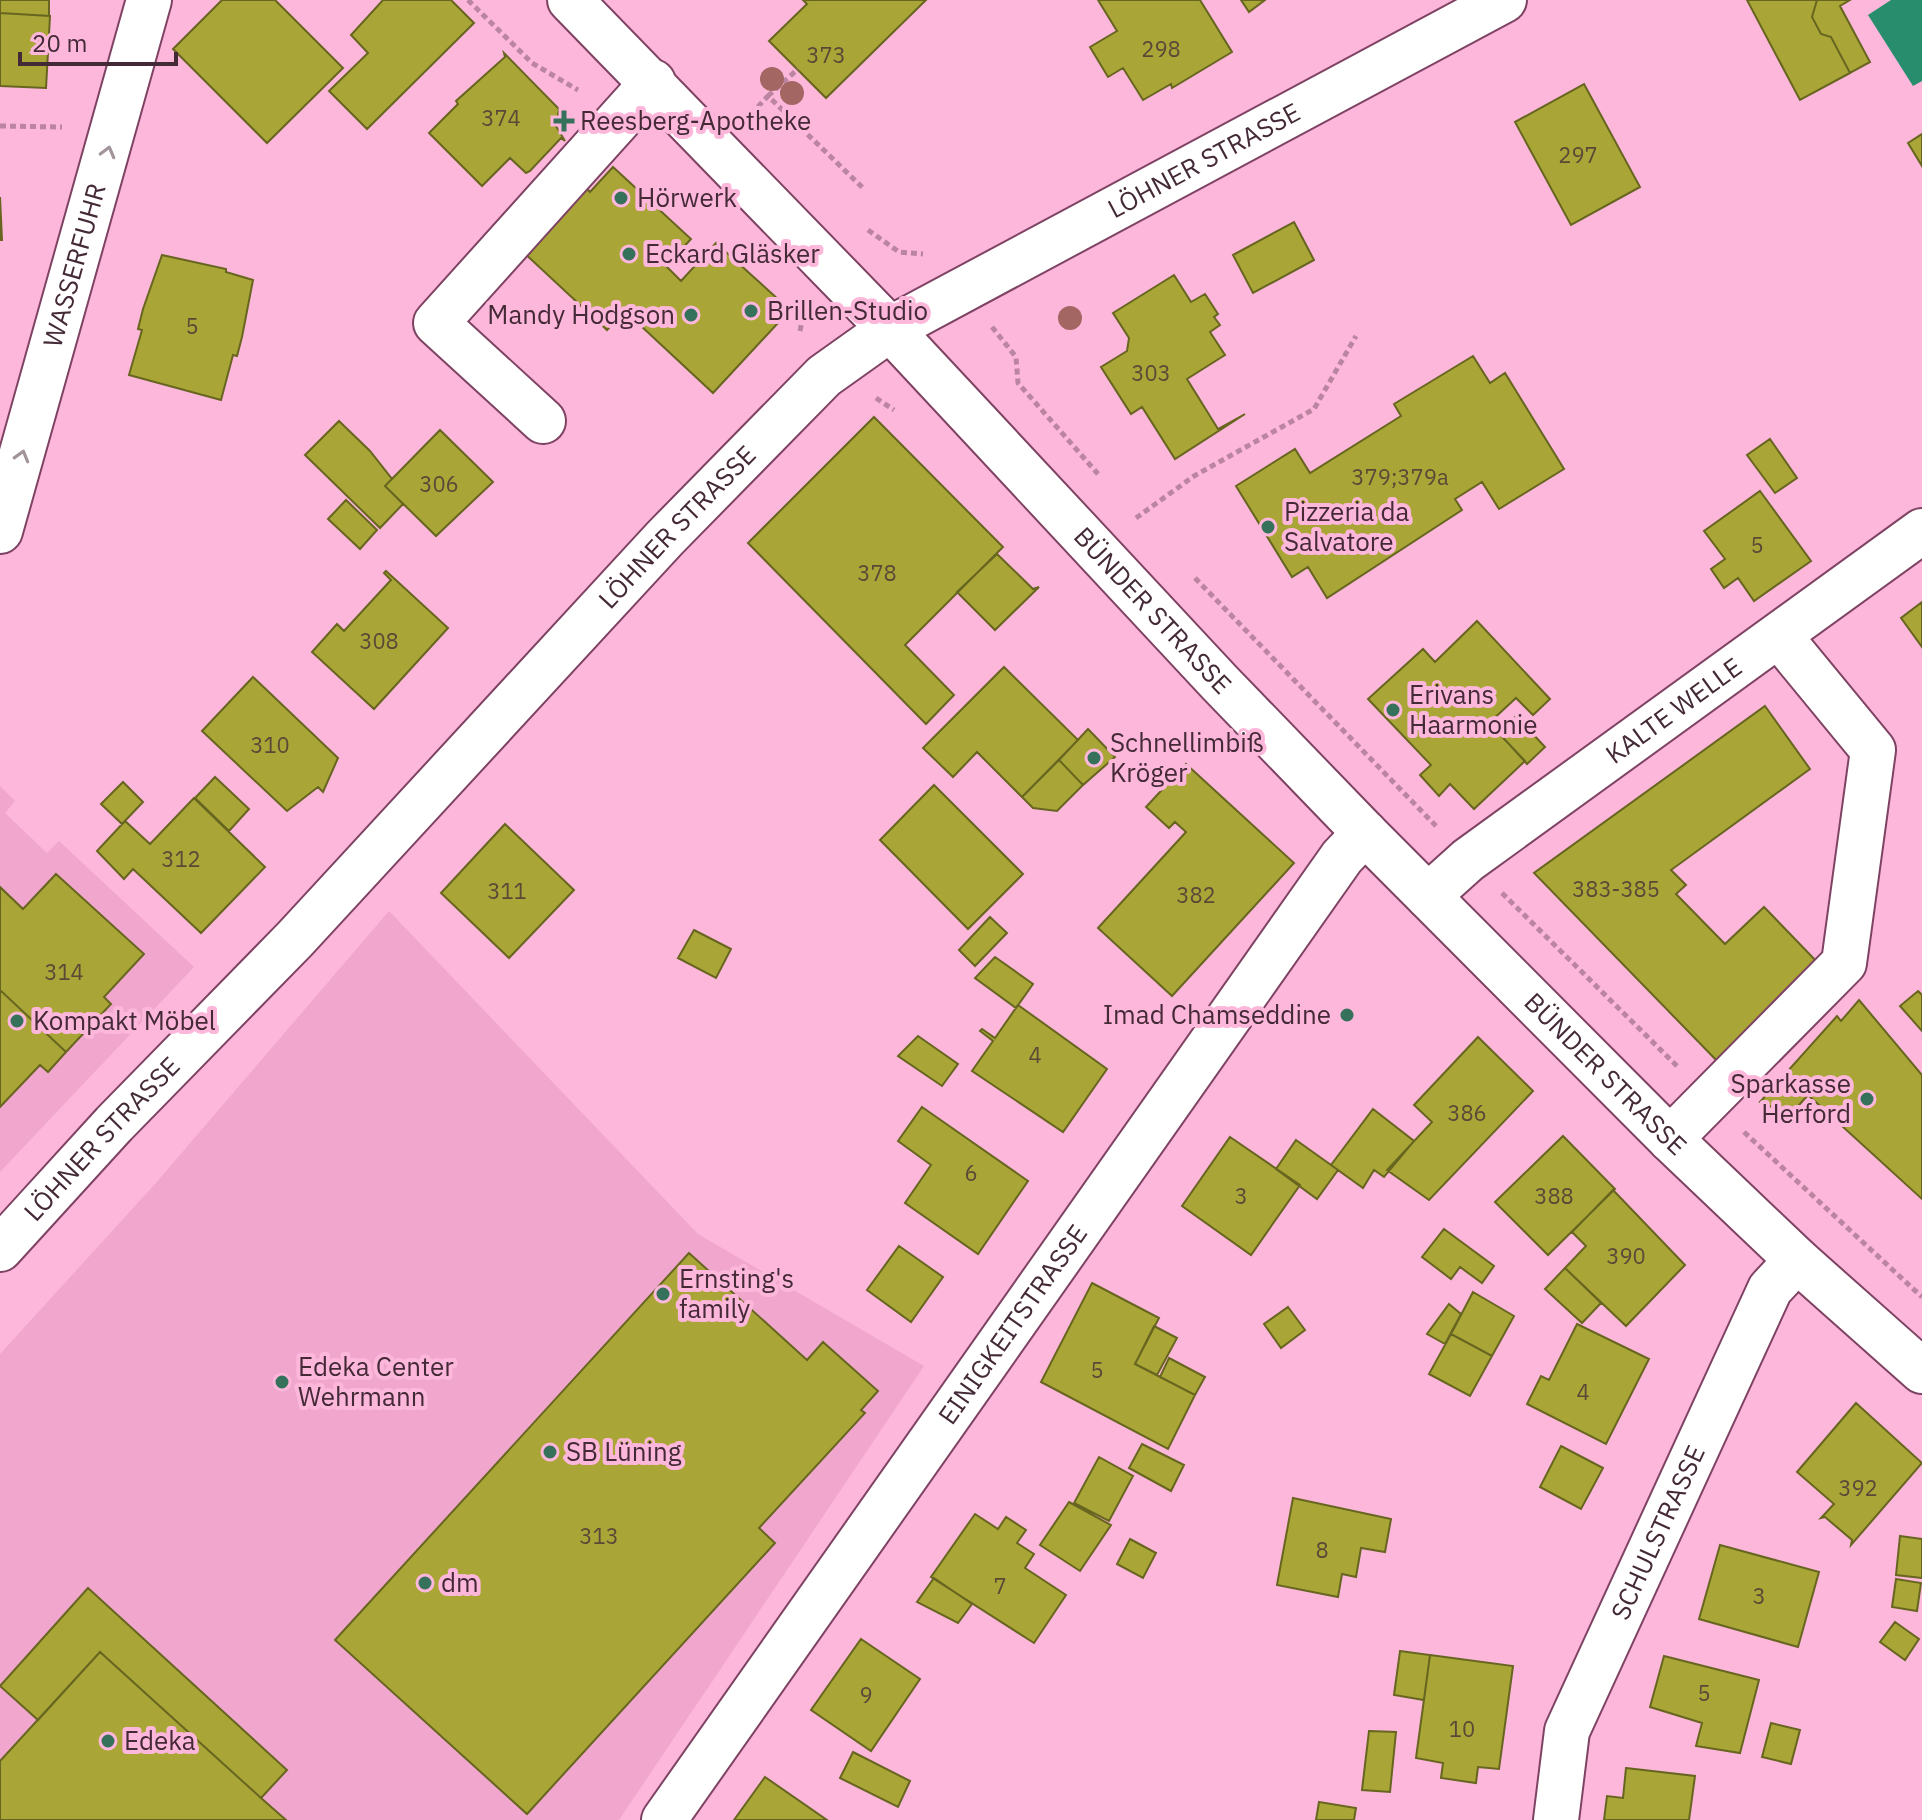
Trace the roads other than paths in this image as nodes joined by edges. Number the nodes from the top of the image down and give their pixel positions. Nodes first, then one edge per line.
1 (149, 0) edge
2 (570, 0) edge
3 (1504, 0) edge
4 (653, 82) junction
5 (890, 329) junction
6 (543, 421) dead end
7 (0, 531) edge
8 (1922, 531) edge
9 (1780, 637) junction
10 (1365, 833) junction
11 (1428, 896) junction
12 (1670, 1139) junction
13 (0, 1249) edge
14 (1797, 1260) junction
15 (1922, 1371) edge
16 (664, 1820) edge
17 (1556, 1820) edge

7 -> 1 main road, WASSERFUHR
2 - 4 main road, BÜNDER STRASSE
3 - 5 main road, LÖHNER STRASSE
4 - 5 main road, BÜNDER STRASSE
4 - 6 main road
5 - 10 main road, BÜNDER STRASSE
5 - 13 main road, LÖHNER STRASSE
8 - 9 main road, KALTE WELLE
9 - 11 main road, KALTE WELLE
9 - 12 main road
10 - 11 main road, BÜNDER STRASSE
10 - 16 main road, EINIGKEITSTRASSE
11 - 12 main road, BÜNDER STRASSE
12 - 14 main road, BÜNDER STRASSE
14 - 15 main road, BÜNDER STRASSE
14 - 17 main road, SCHULSTRASSE

